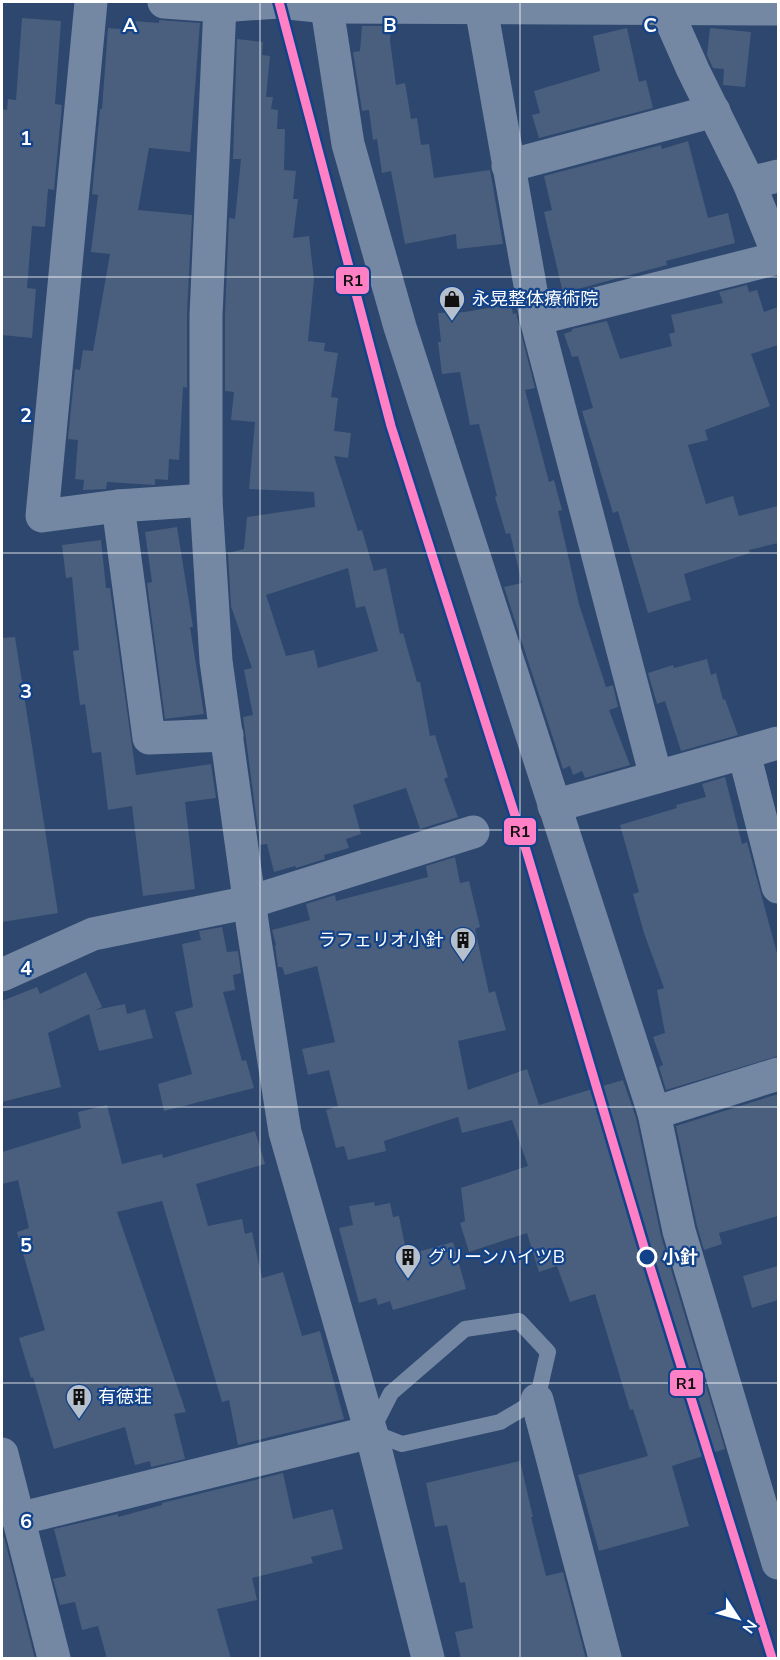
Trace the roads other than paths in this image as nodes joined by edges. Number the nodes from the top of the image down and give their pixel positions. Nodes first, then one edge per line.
1 (91, 2) edge
2 (164, 2) edge
3 (326, 4) edge
4 (480, 5) edge
5 (664, 5) edge
6 (220, 6) junction
7 (778, 9) edge
8 (714, 111) junction
9 (508, 166) junction
10 (764, 179) edge
11 (778, 256) edge
12 (536, 319) junction
13 (206, 500) junction
14 (118, 506) junction
15 (227, 735) junction
16 (778, 743) edge
17 (744, 753) junction
18 (656, 777) junction
19 (554, 806) junction
20 (473, 832) dead end
21 (778, 887) edge
22 (250, 902) junction
23 (2, 975) edge
24 (778, 1074) edge
25 (654, 1113) junction
26 (537, 1400) junction
27 (371, 1432) junction
28 (2, 1454) edge
29 (10, 1502) edge
30 (778, 1563) edge
31 (54, 1659) edge
32 (428, 1659) edge
33 (605, 1659) edge

1 - 14 street
2 - 6 street
3 - 4 street
3 - 6 street
3 - 19 street
4 - 5 street
4 - 9 street
5 - 7 street
5 - 8 street
6 - 13 street
8 - 9 street
8 - 10 street
9 - 12 street
10 - 11 street
11 - 12 street
12 - 18 street
13 - 14 street
13 - 15 street
14 - 15 street
15 - 22 street
16 - 17 street
17 - 18 street
17 - 21 street
18 - 19 street
19 - 25 street
20 - 22 street
22 - 23 street
22 - 27 street
24 - 25 street
25 - 30 street
26 - 27 lane
26 - 27 lane
26 - 33 street
27 - 29 street
27 - 32 street
28 - 29 street
29 - 31 street

